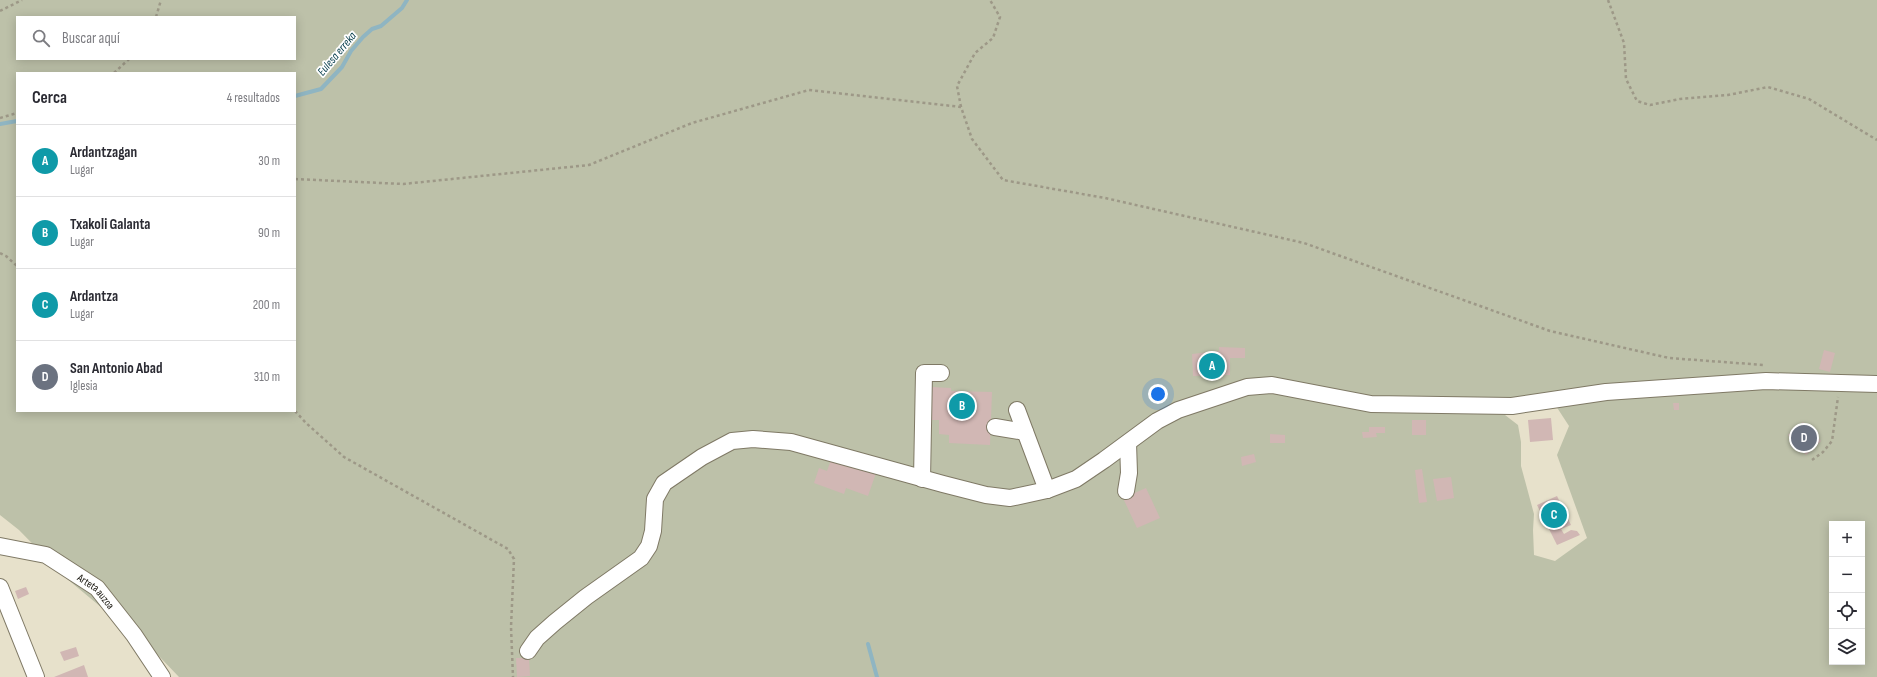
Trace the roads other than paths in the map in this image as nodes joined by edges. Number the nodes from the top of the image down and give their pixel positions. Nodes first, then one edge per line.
1 (941, 373) dead end
2 (1877, 384) edge
3 (1017, 410) dead end
4 (995, 427) dead end
5 (1025, 432) junction
6 (1128, 443) junction
7 (922, 479) junction
8 (1047, 490) junction
9 (1126, 492) dead end
10 (0, 546) edge
11 (0, 587) edge
12 (4, 612) edge
13 (528, 651) dead end
14 (36, 677) edge
15 (162, 677) edge

1 - 7 lane
2 - 6 lane
3 - 5 lane
4 - 5 lane
5 - 8 lane
6 - 8 lane
6 - 9 lane
7 - 8 lane
7 - 13 lane
10 - 15 lane, Arteta auzoa
11 - 12 lane
12 - 14 lane

